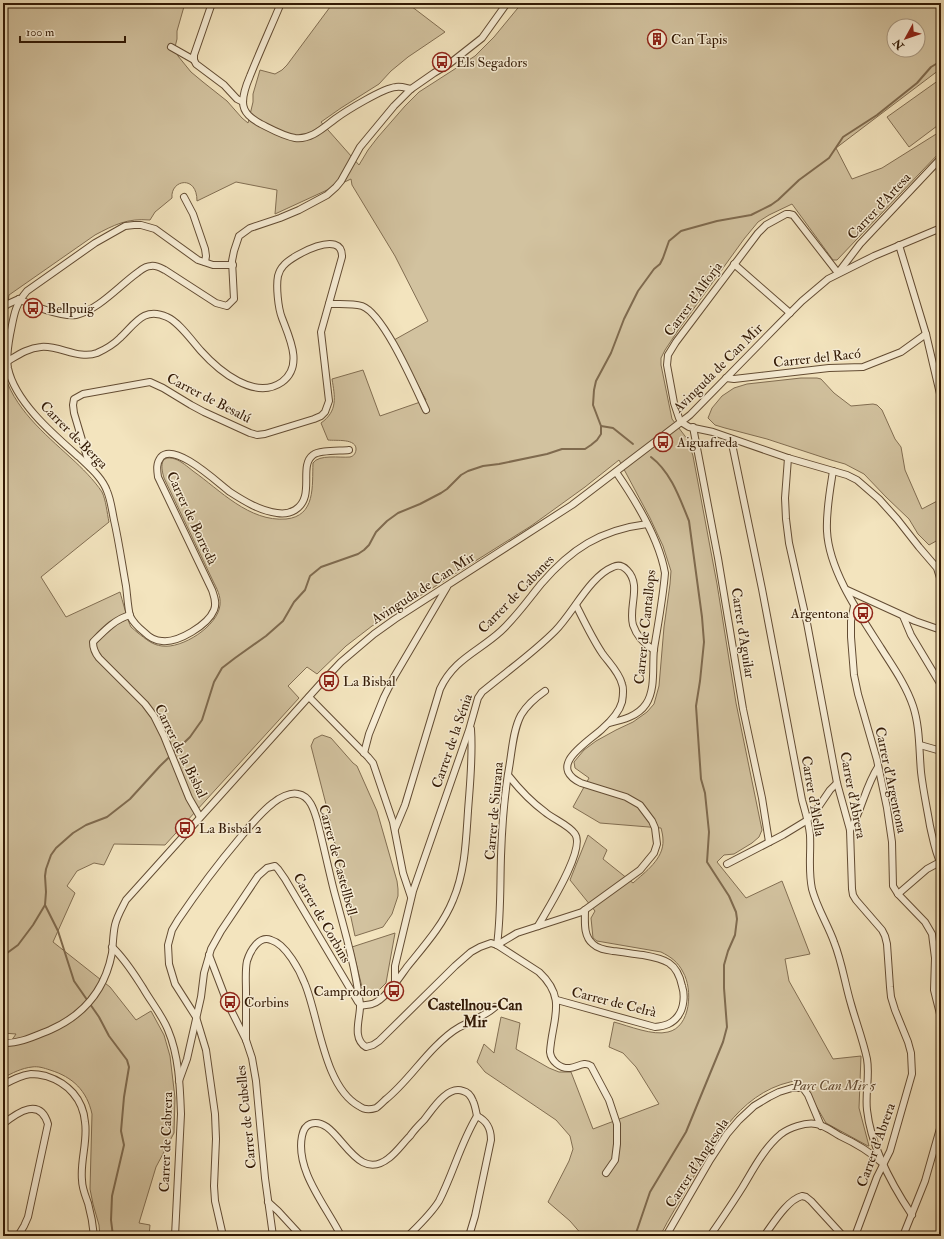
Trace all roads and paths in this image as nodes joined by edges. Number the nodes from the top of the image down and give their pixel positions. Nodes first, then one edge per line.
1 (212, 3) edge
2 (282, 3) edge
3 (508, 3) edge
4 (171, 47) dead end
5 (194, 60) junction
6 (411, 89) junction
7 (243, 102) junction
8 (941, 158) edge
9 (184, 197) dead end
10 (941, 228) edge
11 (899, 245) junction
12 (205, 262) junction
13 (734, 264) junction
14 (233, 265) junction
15 (838, 273) junction
16 (20, 299) junction
17 (328, 304) junction
18 (3, 308) edge
19 (790, 313) junction
20 (926, 334) junction
21 (8, 361) junction
22 (726, 378) junction
23 (941, 398) edge
24 (426, 410) dead end
25 (681, 422) junction
26 (693, 428) junction
27 (731, 439) junction
28 (349, 450) dead end
29 (788, 458) junction
30 (91, 468) junction
31 (833, 470) junction
32 (616, 472) junction
33 (647, 524) junction
34 (941, 562) edge
35 (937, 568) junction
36 (941, 581) edge
37 (448, 586) junction
38 (846, 590) junction
39 (576, 605) junction
40 (854, 606) junction
41 (130, 615) junction
42 (903, 616) junction
43 (941, 630) edge
44 (654, 650) junction
45 (941, 684) edge
46 (545, 691) dead end
47 (308, 697) junction
48 (609, 723) junction
49 (470, 725) junction
50 (920, 745) junction
51 (941, 751) edge
52 (364, 753) junction
53 (878, 768) junction
54 (508, 775) junction
55 (837, 783) junction
56 (200, 817) junction
57 (808, 819) junction
58 (395, 829) junction
59 (850, 830) junction
60 (769, 842) junction
61 (940, 863) edge
62 (727, 864) dead end
63 (898, 894) junction
64 (411, 898) junction
65 (585, 910) junction
66 (538, 926) junction
67 (497, 944) junction
68 (112, 947) junction
69 (209, 956) junction
70 (395, 983) junction
71 (557, 1000) junction
72 (360, 1006) junction
73 (495, 1008) dead end
74 (196, 1017) junction
75 (941, 1018) edge
76 (246, 1040) junction
77 (3, 1044) edge
78 (179, 1081) junction
79 (3, 1085) edge
80 (477, 1116) junction
81 (3, 1124) edge
82 (941, 1125) edge
83 (821, 1126) junction
84 (884, 1165) junction
85 (606, 1173) dead end
86 (268, 1202) junction
87 (912, 1215) junction
88 (18, 1236) edge
89 (94, 1236) edge
90 (175, 1236) edge
91 (223, 1236) edge
92 (273, 1236) edge
93 (301, 1236) edge
94 (341, 1236) edge
95 (408, 1236) edge
96 (469, 1236) edge
97 (666, 1236) edge
98 (710, 1236) edge
99 (764, 1236) edge
100 (843, 1236) edge
101 (855, 1236) edge
102 (903, 1236) edge

1 - 5 street
2 - 7 street
3 - 6 street
4 - 5 street
5 - 7 street
6 - 7 street
6 - 14 street
8 - 15 street, Carrer d'Artesa
9 - 12 street
10 - 11 street, Avinguda de Can Mir
11 - 15 street, Avinguda de Can Mir
11 - 20 street
12 - 14 street
12 - 16 street
13 - 15 street, Carrer d'Alforja
13 - 19 street
13 - 25 street, Carrer d'Alforja
14 - 16 street
15 - 19 street, Avinguda de Can Mir
16 - 18 street
16 - 21 street, Carrer de Berga
17 - 21 street, Carrer de Besalú
17 - 24 street
17 - 30 street, Carrer de Besalú
19 - 22 street, Avinguda de Can Mir
20 - 22 street, Carrer del Racó
20 - 23 street
21 - 30 street, Carrer de Berga
22 - 25 street, Avinguda de Can Mir
25 - 26 street
25 - 32 street, Avinguda de Can Mir
26 - 27 street
26 - 60 street, Carrer d'Aguilar
27 - 29 street
27 - 57 street, Carrer d'Alella
28 - 41 street, Carrer de Borredà
29 - 31 street
29 - 55 street, Carrer d'Abrera
30 - 41 street, Carrer de Berga
31 - 35 street
31 - 38 street
32 - 33 street, Carrer de Cantallops
32 - 37 street, Avinguda de Can Mir
33 - 44 street, Carrer de Cantallops
33 - 58 street, Carrer de Cabanes
34 - 35 street
35 - 36 street
37 - 47 street, Avinguda de Can Mir
37 - 52 street
38 - 40 street
38 - 42 street
39 - 44 street, Carrer de la Sénia
39 - 48 street
39 - 49 street, Carrer de la Sénia
40 - 50 street
40 - 53 street, Carrer d'Argentona
41 - 56 street, Carrer de la Bisbal
42 - 43 street
42 - 45 street
44 - 48 street, Carrer de Cantallops
46 - 54 street, Carrer de Siurana
47 - 52 street
47 - 56 street, Avinguda de Can Mir
48 - 65 street
49 - 64 street, Carrer de la Sénia
49 - 70 street
50 - 51 street
50 - 61 street
52 - 58 street
53 - 59 street
53 - 63 street, Carrer d'Argentona
54 - 66 street
54 - 67 street, Carrer de Siurana
55 - 57 street
55 - 59 street, Carrer d'Abrera
56 - 68 street, Avinguda de Can Mir
57 - 60 street
57 - 84 street, Carrer d'Alella
58 - 64 street
59 - 84 street, Carrer d'Abrera
60 - 62 street
61 - 63 street
63 - 75 street, Carrer d'Argentona
64 - 70 street, Carrer de la Sénia
65 - 66 street
65 - 71 street, Carrer de Celrà
66 - 67 street
67 - 71 street
67 - 72 street, Carrer de Castellbell
68 - 77 street, Avinguda de Can Mir
68 - 78 street, Carrer de Cabrera
69 - 72 street, Carrer de Corbins
69 - 74 street, Carrer de Corbins
69 - 76 street, Carrer de Cubelles
70 - 72 street
71 - 85 street
72 - 74 street, Carrer de Castellbell
73 - 76 street
74 - 78 street, Carrer de Corbins
74 - 91 street
76 - 86 street, Carrer de Cubelles
78 - 90 street, Carrer de Cabrera
79 - 89 street
80 - 94 street
80 - 95 street
80 - 96 street
81 - 88 street
82 - 87 street
83 - 84 street
83 - 97 street, Carrer d'Anglesola
83 - 98 street
84 - 87 street, Carrer d'Alella
84 - 101 street, Carrer d'Abrera
86 - 92 street, Carrer de Cubelles
86 - 93 street
87 - 102 street
99 - 100 street

